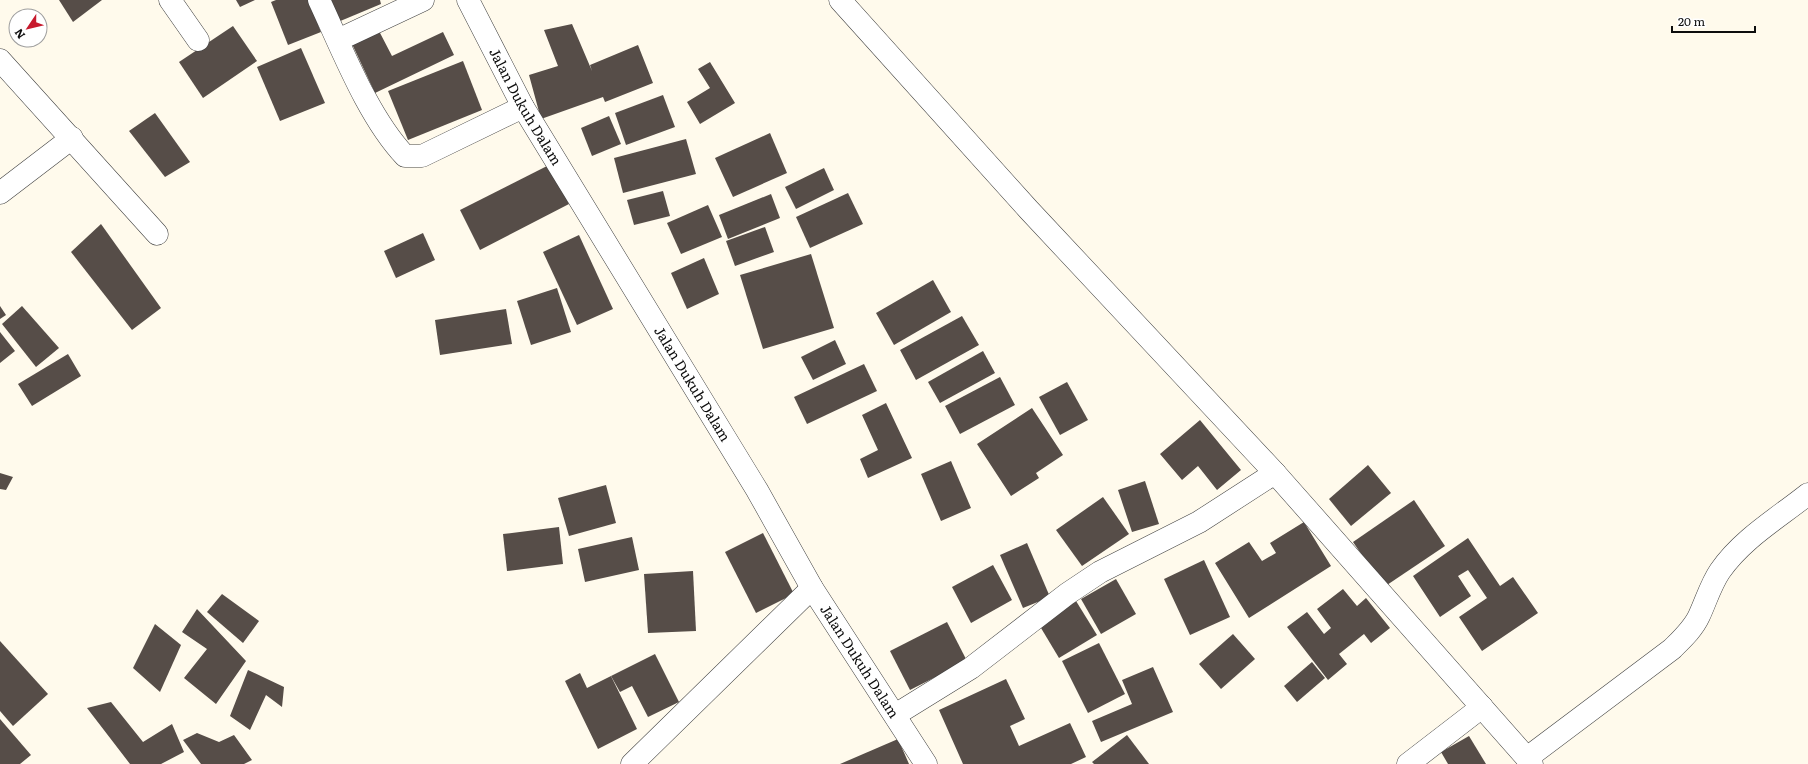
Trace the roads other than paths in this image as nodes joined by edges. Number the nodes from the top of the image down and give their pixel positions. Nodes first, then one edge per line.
1 (170, 0) edge
2 (319, 0) edge
3 (423, 0) edge
4 (468, 0) edge
5 (840, 0) edge
6 (198, 40) dead end
7 (338, 40) junction
8 (0, 60) edge
9 (523, 107) junction
10 (72, 138) junction
11 (0, 193) edge
12 (157, 234) dead end
13 (1275, 473) junction
14 (1808, 494) edge
15 (812, 588) junction
16 (1482, 707) junction
17 (895, 715) junction
18 (1530, 761) edge
19 (632, 764) edge
20 (926, 764) edge
21 (1408, 764) edge

1 - 6 street
2 - 7 street
3 - 7 street
4 - 9 street, Jalan Dukuh Dalam
5 - 13 street
7 - 9 street
8 - 10 street
9 - 15 street, Jalan Dukuh Dalam
10 - 11 street
10 - 12 street
13 - 16 street
13 - 17 street
14 - 18 street
15 - 17 street, Jalan Dukuh Dalam
15 - 19 street
16 - 18 street
16 - 21 street
17 - 20 street, Jalan Dukuh Dalam

